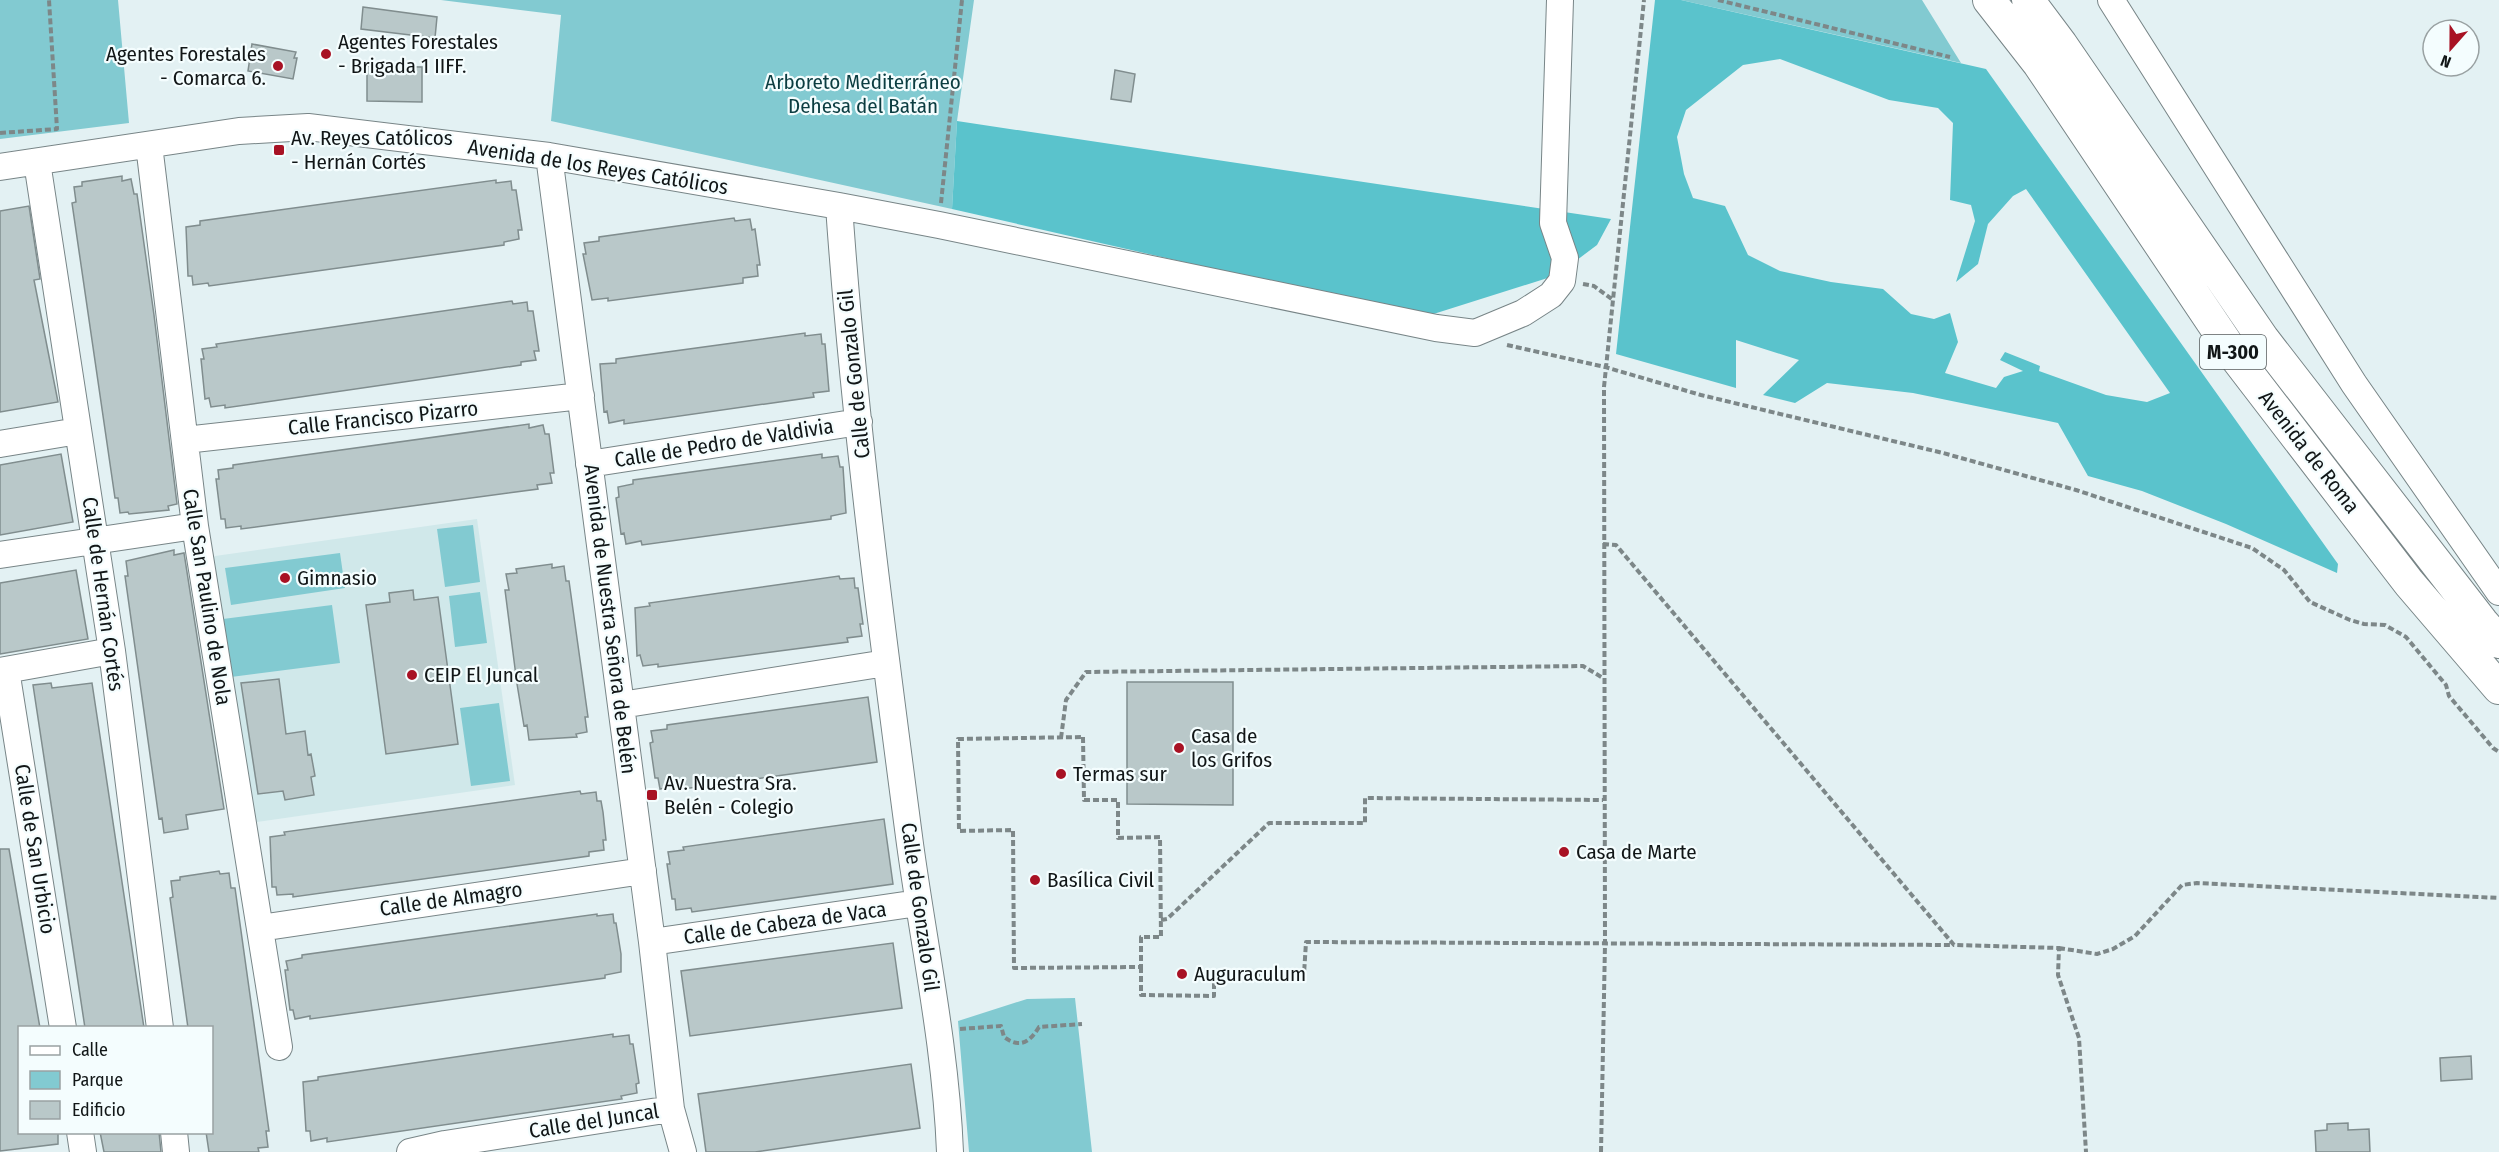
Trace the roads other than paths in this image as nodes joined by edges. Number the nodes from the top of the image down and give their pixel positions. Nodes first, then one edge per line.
1 (1560, 0) edge
2 (1989, 0) edge
3 (2028, 0) edge
4 (2111, 0) edge
5 (149, 145) junction
6 (549, 156) junction
7 (38, 162) junction
8 (0, 167) edge
9 (839, 206) junction
10 (581, 396) junction
11 (859, 422) junction
12 (78, 431) junction
13 (185, 440) junction
14 (0, 444) edge
15 (590, 464) junction
16 (195, 526) junction
17 (96, 540) junction
18 (0, 555) edge
19 (2499, 592) edge
20 (2499, 642) edge
21 (111, 651) junction
22 (886, 663) junction
23 (3, 671) edge
24 (2499, 688) edge
25 (621, 705) junction
26 (643, 871) junction
27 (918, 903) junction
28 (260, 928) junction
29 (652, 942) junction
30 (63, 1026) edge
31 (160, 1026) edge
32 (279, 1047) dead end
33 (671, 1109) junction
34 (80, 1134) edge
35 (174, 1134) edge
36 (83, 1152) edge
37 (176, 1152) edge
38 (410, 1152) edge
39 (682, 1152) edge
40 (950, 1152) edge

1 - 9 street, Avenida de los Reyes Católicos
2 - 24 main road, Avenida de Roma / M-300
3 - 20 main road, Avenida de Roma / M-300
4 - 19 street
5 - 6 street, Avenida de los Reyes Católicos
5 - 7 street, Avenida de los Reyes Católicos
5 - 13 street, Calle San Paulino de Nola
6 - 9 street, Avenida de los Reyes Católicos
6 - 10 street, Avenida de Nuestra Señora de Belén
7 - 8 street, Avenida de los Reyes Católicos
7 - 12 street, Calle de Hernán Cortés
9 - 11 street, Calle de Gonzalo Gil
10 - 13 street, Calle Francisco Pizarro
10 - 15 street, Avenida de Nuestra Señora de Belén
11 - 15 street, Calle de Pedro de Valdivia
11 - 22 street, Calle de Gonzalo Gil
12 - 14 street
12 - 17 street, Calle de Hernán Cortés
13 - 16 street, Calle San Paulino de Nola
15 - 25 street, Avenida de Nuestra Señora de Belén
16 - 17 street
16 - 28 street, Calle San Paulino de Nola
17 - 18 street
17 - 21 street, Calle de Hernán Cortés
21 - 23 street
21 - 31 street, Calle de Hernán Cortés
22 - 25 street
22 - 27 street, Calle de Gonzalo Gil
23 - 30 street, Calle de San Urbicio
25 - 26 street, Avenida de Nuestra Señora de Belén
26 - 28 street, Calle de Almagro
26 - 29 street, Avenida de Nuestra Señora de Belén
27 - 29 street, Calle de Cabeza de Vaca
27 - 40 street, Calle de Gonzalo Gil
28 - 32 street, Calle San Paulino de Nola
29 - 33 street, Avenida de Nuestra Señora de Belén
33 - 38 street, Calle del Juncal
33 - 39 street, Avenida de Nuestra Señora de Belén
34 - 36 street
35 - 37 street

